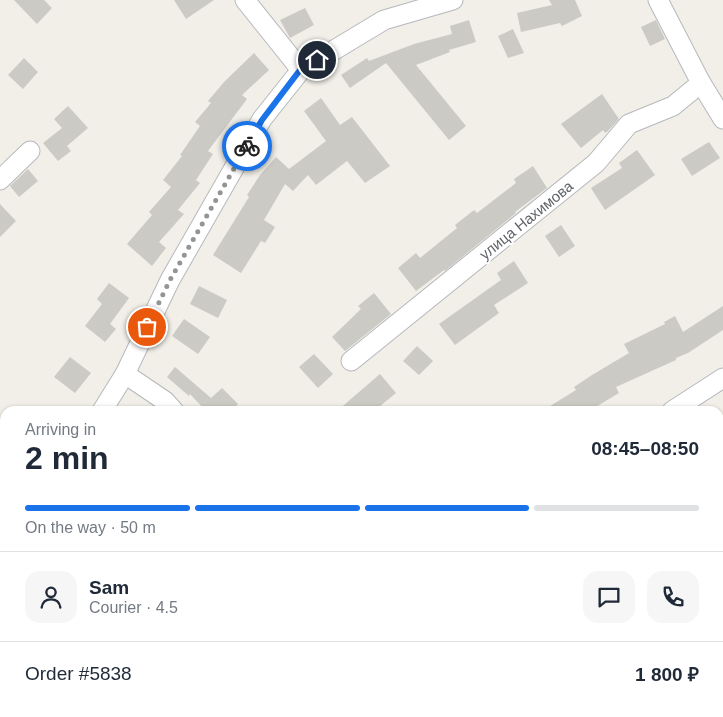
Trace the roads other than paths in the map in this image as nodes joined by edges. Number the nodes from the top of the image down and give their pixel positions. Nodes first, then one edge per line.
1 (245, 0) edge
2 (453, 0) edge
3 (658, 0) edge
4 (300, 70) junction
5 (701, 83) junction
6 (723, 119) edge
7 (30, 151) dead end
8 (0, 180) edge
9 (351, 361) dead end
10 (125, 374) junction
11 (723, 378) edge
12 (105, 406) edge
13 (170, 406) edge
14 (680, 406) edge

1 - 4 street
2 - 4 street
3 - 5 street
4 - 10 street
5 - 6 street
5 - 9 street, улица Нахимова
7 - 8 street
10 - 12 street
10 - 13 street
11 - 14 street

